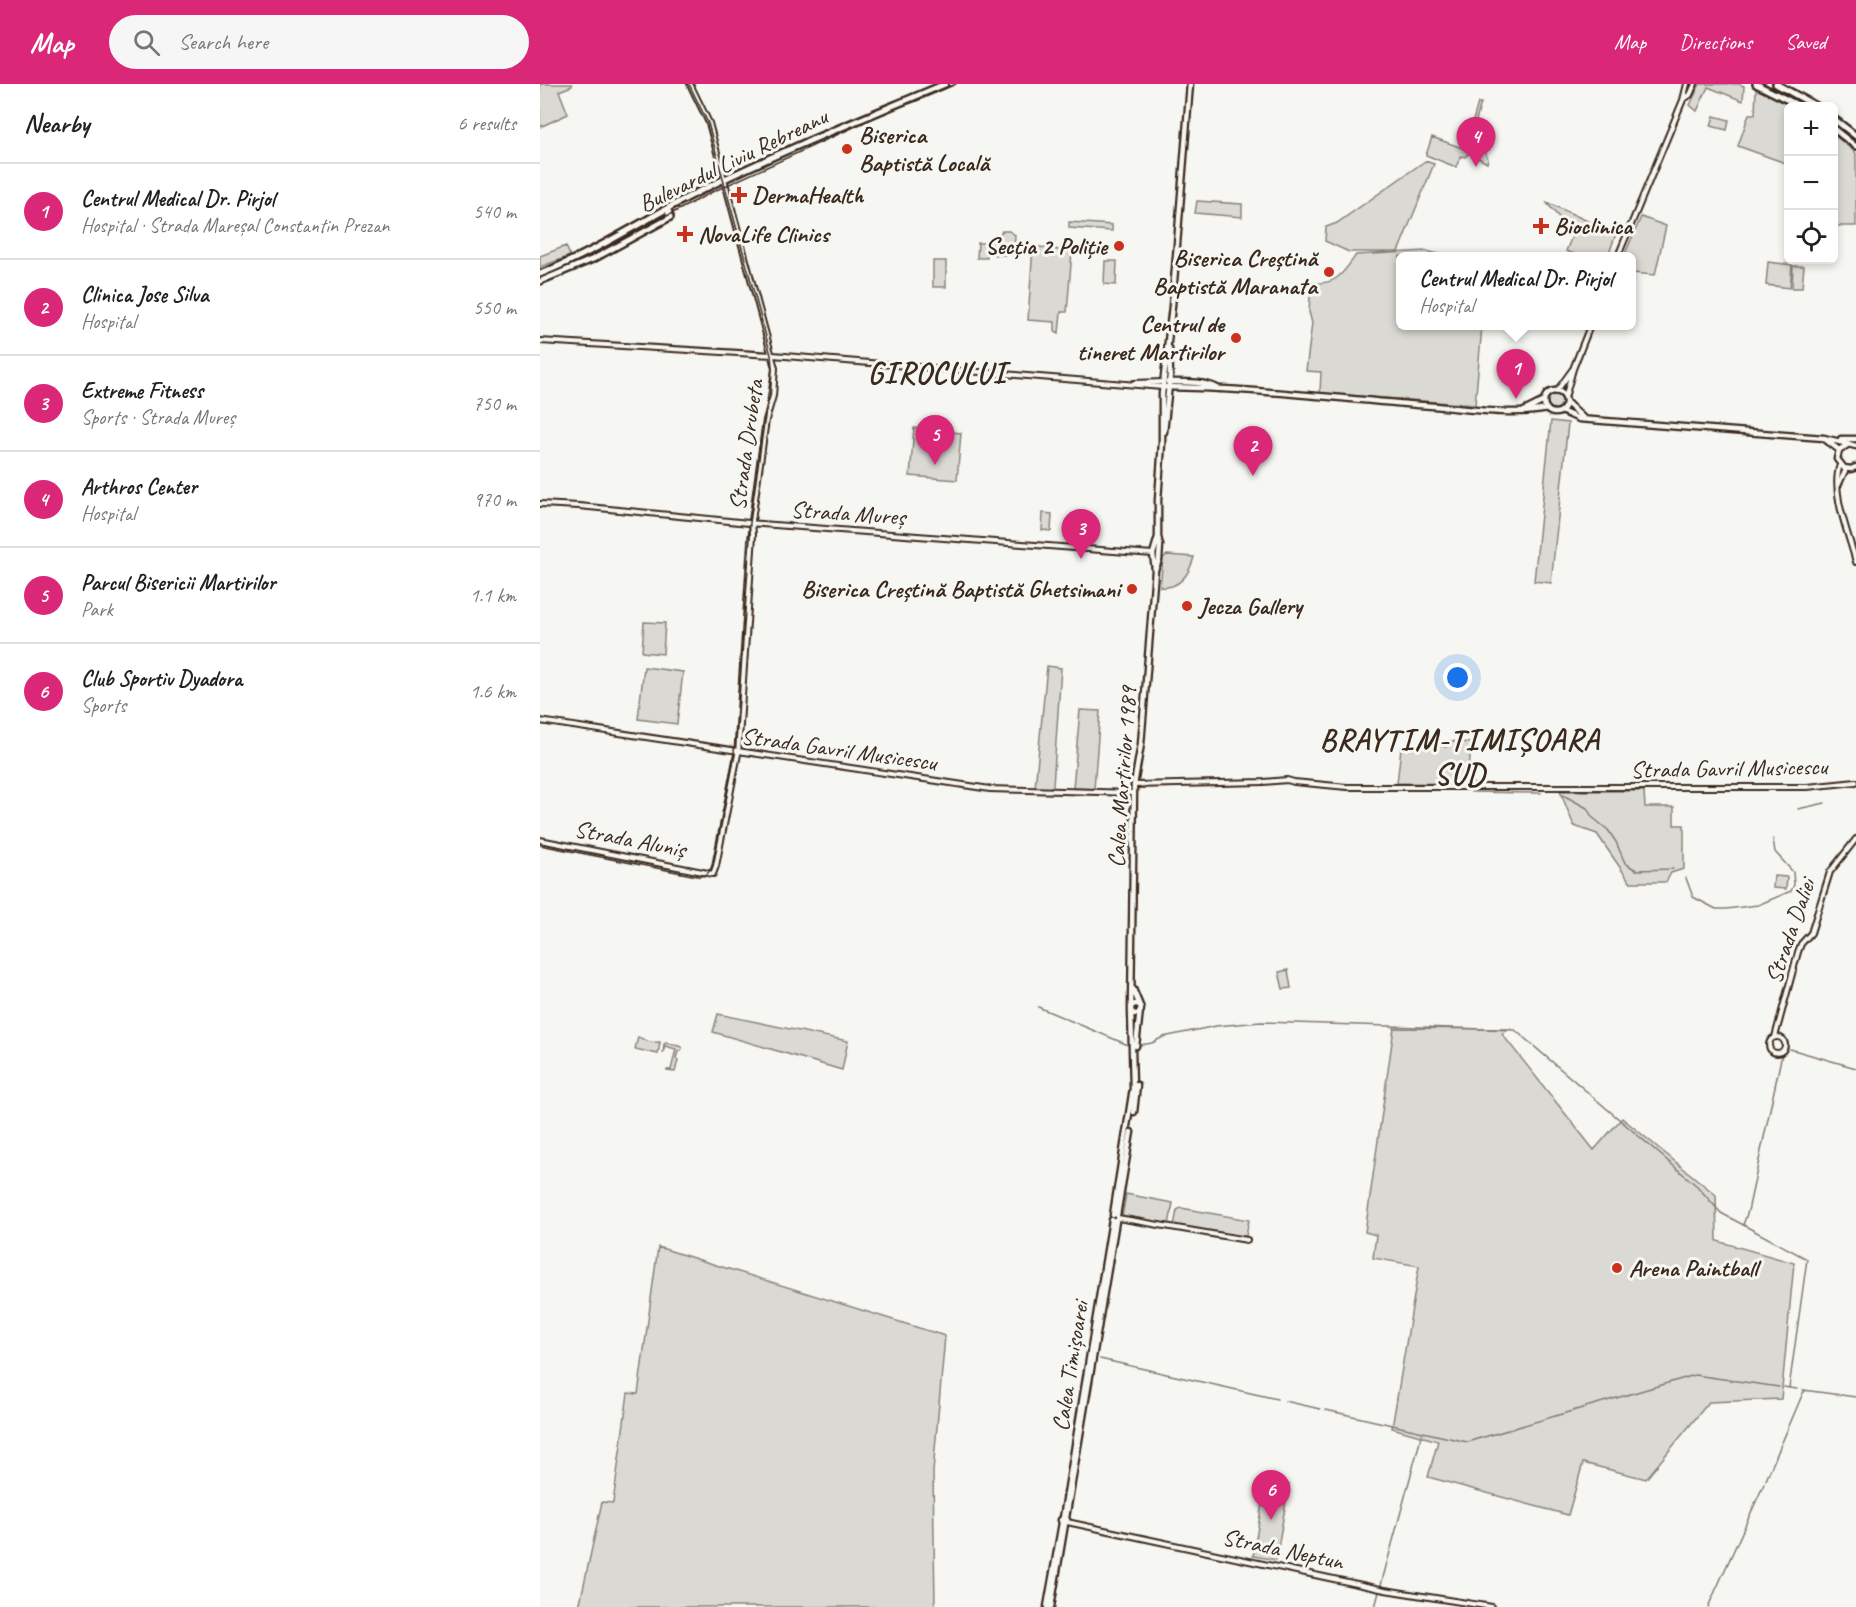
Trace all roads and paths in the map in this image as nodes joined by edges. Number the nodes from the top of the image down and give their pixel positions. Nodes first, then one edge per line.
1 (690, 84) edge
2 (945, 84) edge
3 (1190, 84) edge
4 (1687, 84) edge
5 (1695, 84) edge
6 (1756, 84) edge
7 (1776, 84) edge
8 (1683, 100) junction
9 (1792, 102) edge
10 (1809, 102) edge
11 (1838, 122) edge
12 (1838, 133) edge
13 (1856, 136) edge
14 (1856, 146) edge
15 (725, 180) junction
16 (668, 210) junction
17 (1620, 252) edge
18 (540, 274) edge
19 (540, 281) edge
20 (1588, 330) edge
21 (540, 341) edge
22 (773, 355) junction
23 (1573, 369) junction
24 (1166, 385) junction
25 (1556, 392) junction
26 (1565, 400) junction
27 (1544, 401) junction
28 (1547, 409) junction
29 (1524, 411) junction
30 (1561, 411) junction
31 (1583, 418) junction
32 (1825, 438) junction
33 (1856, 439) edge
34 (1850, 444) junction
35 (1856, 446) edge
36 (1839, 450) junction
37 (1840, 465) junction
38 (1856, 467) edge
39 (1846, 469) junction
40 (1837, 493) junction
41 (540, 504) edge
42 (752, 523) junction
43 (1158, 537) junction
44 (1154, 554) junction
45 (1856, 562) edge
46 (1155, 570) junction
47 (540, 721) edge
48 (738, 752) junction
49 (1856, 782) edge
50 (1134, 785) junction
51 (1134, 793) junction
52 (1856, 839) edge
53 (540, 840) edge
54 (713, 874) joint
55 (1132, 987) junction
56 (1140, 1008) junction
57 (1131, 1009) junction
58 (1775, 1037) junction
59 (1134, 1052) junction
60 (1115, 1218) junction
61 (1247, 1240) dead end
62 (1064, 1521) junction
63 (1049, 1607) edge
64 (1492, 1607) edge

1 - 15 street, Strada Drubeta
2 - 15 main road, Bulevardul Liviu Rebreanu
3 - 24 main road, Calea Martirilor 1989
4 - 8 street
5 - 8 street
6 - 9 main road
7 - 10 main road
8 - 17 street
11 - 13 main road
12 - 14 main road
15 - 16 main road, Bulevardul Liviu Rebreanu
15 - 22 street, Strada Drubeta
16 - 18 main road, Bulevardul Liviu Rebreanu
16 - 19 main road, Bulevardul Liviu Rebreanu
20 - 23 street
21 - 22 street
22 - 24 street
22 - 42 street, Strada Drubeta
23 - 25 street
23 - 26 street
24 - 29 main road
24 - 43 main road, Calea Martirilor 1989
25 - 26 main road
25 - 27 main road
26 - 30 main road
26 - 31 main road
27 - 28 main road
27 - 29 main road
28 - 29 main road
28 - 30 main road
30 - 31 main road
31 - 32 main road
32 - 33 main road
32 - 34 main road
32 - 36 main road
34 - 35 main road
34 - 36 main road
36 - 37 main road
37 - 39 main road
37 - 40 street
38 - 39 main road
39 - 40 street
40 - 45 street
41 - 42 street, Strada Mureș
42 - 44 street, Strada Mureș
42 - 48 street, Strada Drubeta
43 - 44 main road, Calea Martirilor 1989
43 - 46 main road, Calea Martirilor 1989
44 - 46 main road, Calea Martirilor 1989
46 - 50 main road, Calea Martirilor 1989
47 - 48 street, Strada Gavril Musicescu
48 - 51 street, Strada Gavril Musicescu
48 - 54 street, Strada Drubeta
49 - 50 street, Strada Gavril Musicescu
50 - 51 main road, Calea Martirilor 1989
51 - 55 main road, Calea Martirilor 1989
52 - 58 street, Strada Daliei
53 - 54 street, Strada Aluniș
55 - 56 main road, Calea Martirilor 1989
55 - 57 main road, Calea Martirilor 1989
56 - 57 main road
56 - 59 main road
57 - 59 main road, Calea Martirilor 1989
58 - 58 street
59 - 60 main road, Calea Timișoarei
60 - 61 street
60 - 62 main road, Calea Timișoarei
62 - 63 main road, Calea Timișoarei
62 - 64 street, Strada Neptun

